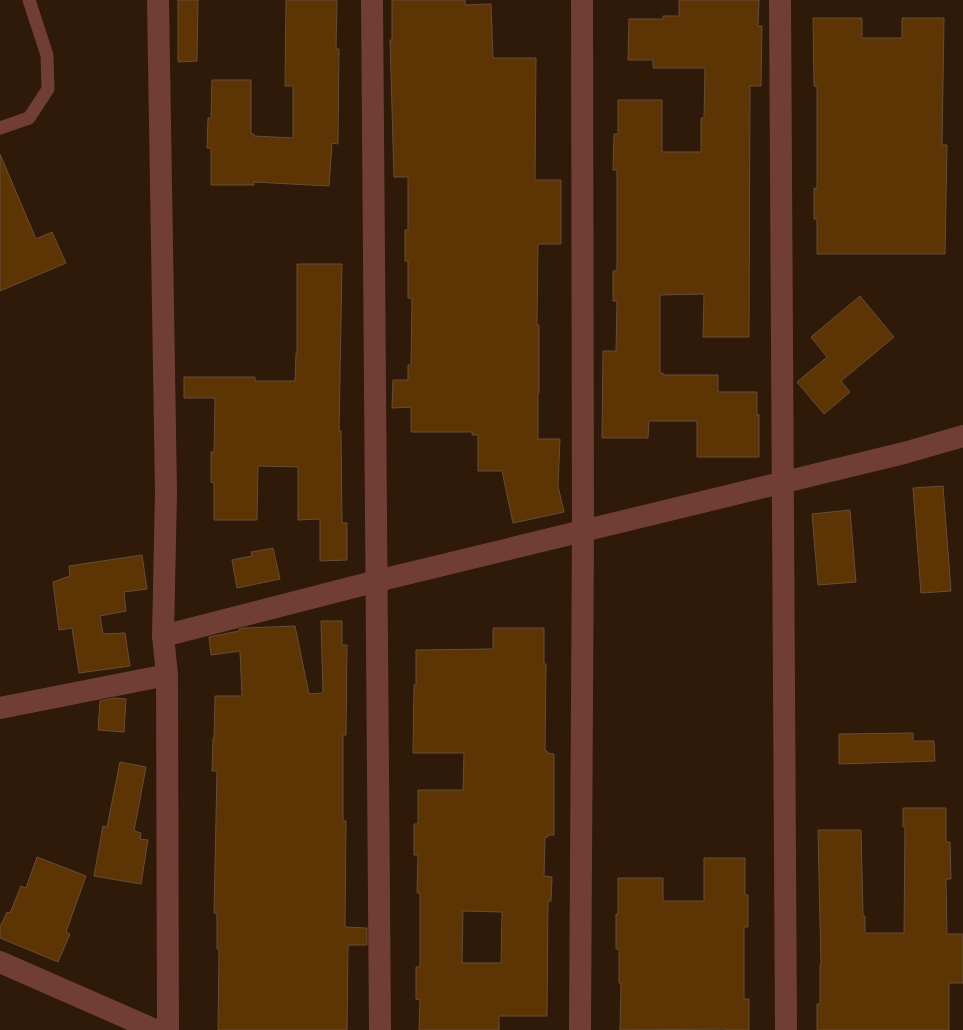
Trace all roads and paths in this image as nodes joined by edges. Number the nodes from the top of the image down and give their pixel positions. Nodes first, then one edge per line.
1 (29, 0) edge
2 (158, 0) edge
3 (372, 0) edge
4 (582, 0) edge
5 (780, 0) edge
6 (0, 128) edge
7 (963, 436) edge
8 (783, 482) junction
9 (583, 531) junction
10 (377, 581) junction
11 (163, 636) junction
12 (167, 675) junction
13 (0, 708) edge
14 (0, 962) edge
15 (154, 1030) edge
16 (168, 1030) edge
17 (380, 1030) edge
18 (580, 1030) edge
19 (786, 1030) edge

1 - 6 lane
2 - 11 street
3 - 10 street
4 - 9 street
5 - 8 street
7 - 8 street
8 - 9 street
8 - 19 street
9 - 10 street
9 - 18 street
10 - 11 street
10 - 17 street
11 - 12 street
12 - 13 street
12 - 16 street
14 - 15 street

